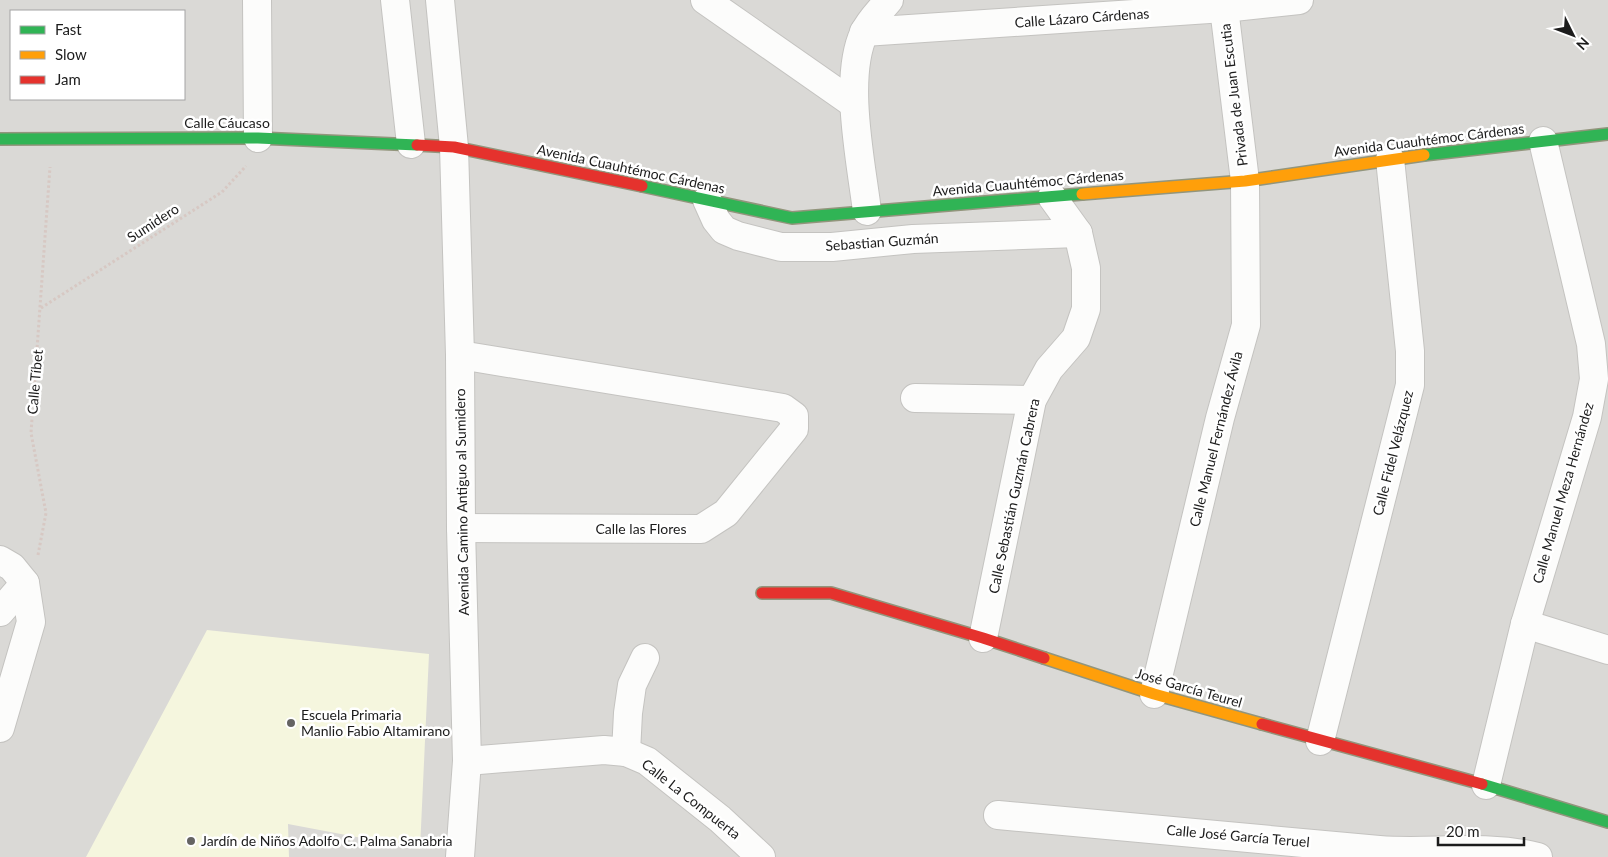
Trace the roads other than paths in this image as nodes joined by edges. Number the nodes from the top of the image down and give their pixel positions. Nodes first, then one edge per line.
1 (257, 0) edge
2 (395, 0) edge
3 (440, 0) edge
4 (704, 0) edge
5 (890, 0) edge
6 (1299, 0) edge
7 (1224, 8) junction
8 (864, 32) junction
9 (854, 104) junction
10 (1608, 134) edge
11 (258, 138) junction
12 (0, 139) edge
13 (1543, 141) junction
14 (411, 144) junction
15 (454, 147) junction
16 (1390, 159) junction
17 (1245, 181) junction
18 (1052, 196) junction
19 (707, 200) junction
20 (867, 211) junction
21 (1078, 233) junction
22 (460, 354) junction
23 (915, 398) dead end
24 (1032, 400) junction
25 (461, 528) junction
26 (0, 560) edge
27 (25, 583) junction
28 (762, 593) dead end
29 (0, 612) edge
30 (1524, 624) junction
31 (982, 638) junction
32 (1608, 650) edge
33 (646, 658) dead end
34 (1154, 694) junction
35 (0, 728) edge
36 (1320, 741) junction
37 (626, 752) junction
38 (467, 761) junction
39 (1486, 785) junction
40 (998, 815) dead end
41 (1608, 822) edge
42 (1490, 854) edge
43 (460, 857) edge
44 (761, 857) edge
45 (1538, 857) edge

1 - 11 street
2 - 14 street
3 - 15 street, Avenida Camino Antiguo al Sumidero
4 - 9 street
5 - 8 street
6 - 7 street, Calle Lázaro Cárdenas
7 - 8 street, Calle Lázaro Cárdenas
7 - 17 street, Privada de Juan Escutia
8 - 9 street
9 - 20 street
10 - 13 street, Avenida Cuauhtémoc Cárdenas
11 - 12 street, Calle Cáucaso
11 - 14 street, Calle Cáucaso
13 - 16 street, Avenida Cuauhtémoc Cárdenas
13 - 30 street, Calle Manuel Meza Hernández
14 - 15 street, Calle Cáucaso
15 - 19 street, Avenida Cuauhtémoc Cárdenas
15 - 22 street, Avenida Camino Antiguo al Sumidero
16 - 17 street, Avenida Cuauhtémoc Cárdenas
16 - 36 street, Calle Fidel Velázquez
17 - 18 street, Avenida Cuauhtémoc Cárdenas
17 - 34 street, Calle Manuel Fernández Ávila
18 - 20 street, Avenida Cuauhtémoc Cárdenas
18 - 21 street, Calle Sebastián Guzmán Cabrera
19 - 20 street, Avenida Cuauhtémoc Cárdenas
19 - 21 street, Sebastian Guzmán
21 - 24 street, Calle Sebastián Guzmán Cabrera
22 - 25 street, Avenida Camino Antiguo al Sumidero
22 - 25 street, Calle las Flores
23 - 24 street
24 - 31 street, Calle Sebastián Guzmán Cabrera
25 - 38 street, Avenida Camino Antiguo al Sumidero
26 - 27 street
27 - 29 street
27 - 35 street
28 - 31 street, José García Teurel
30 - 32 street
30 - 39 street, Calle Manuel Meza Hernández
31 - 34 street, José García Teurel
33 - 37 street
34 - 36 street, José García Teurel
36 - 39 street, José García Teurel
37 - 38 street, Calle La Compuerta
37 - 44 street, Calle La Compuerta
38 - 43 street, Avenida Camino Antiguo al Sumidero
39 - 41 street, José García Teurel
40 - 42 street, Calle José García Teruel
42 - 45 street, Calle José García Teruel

